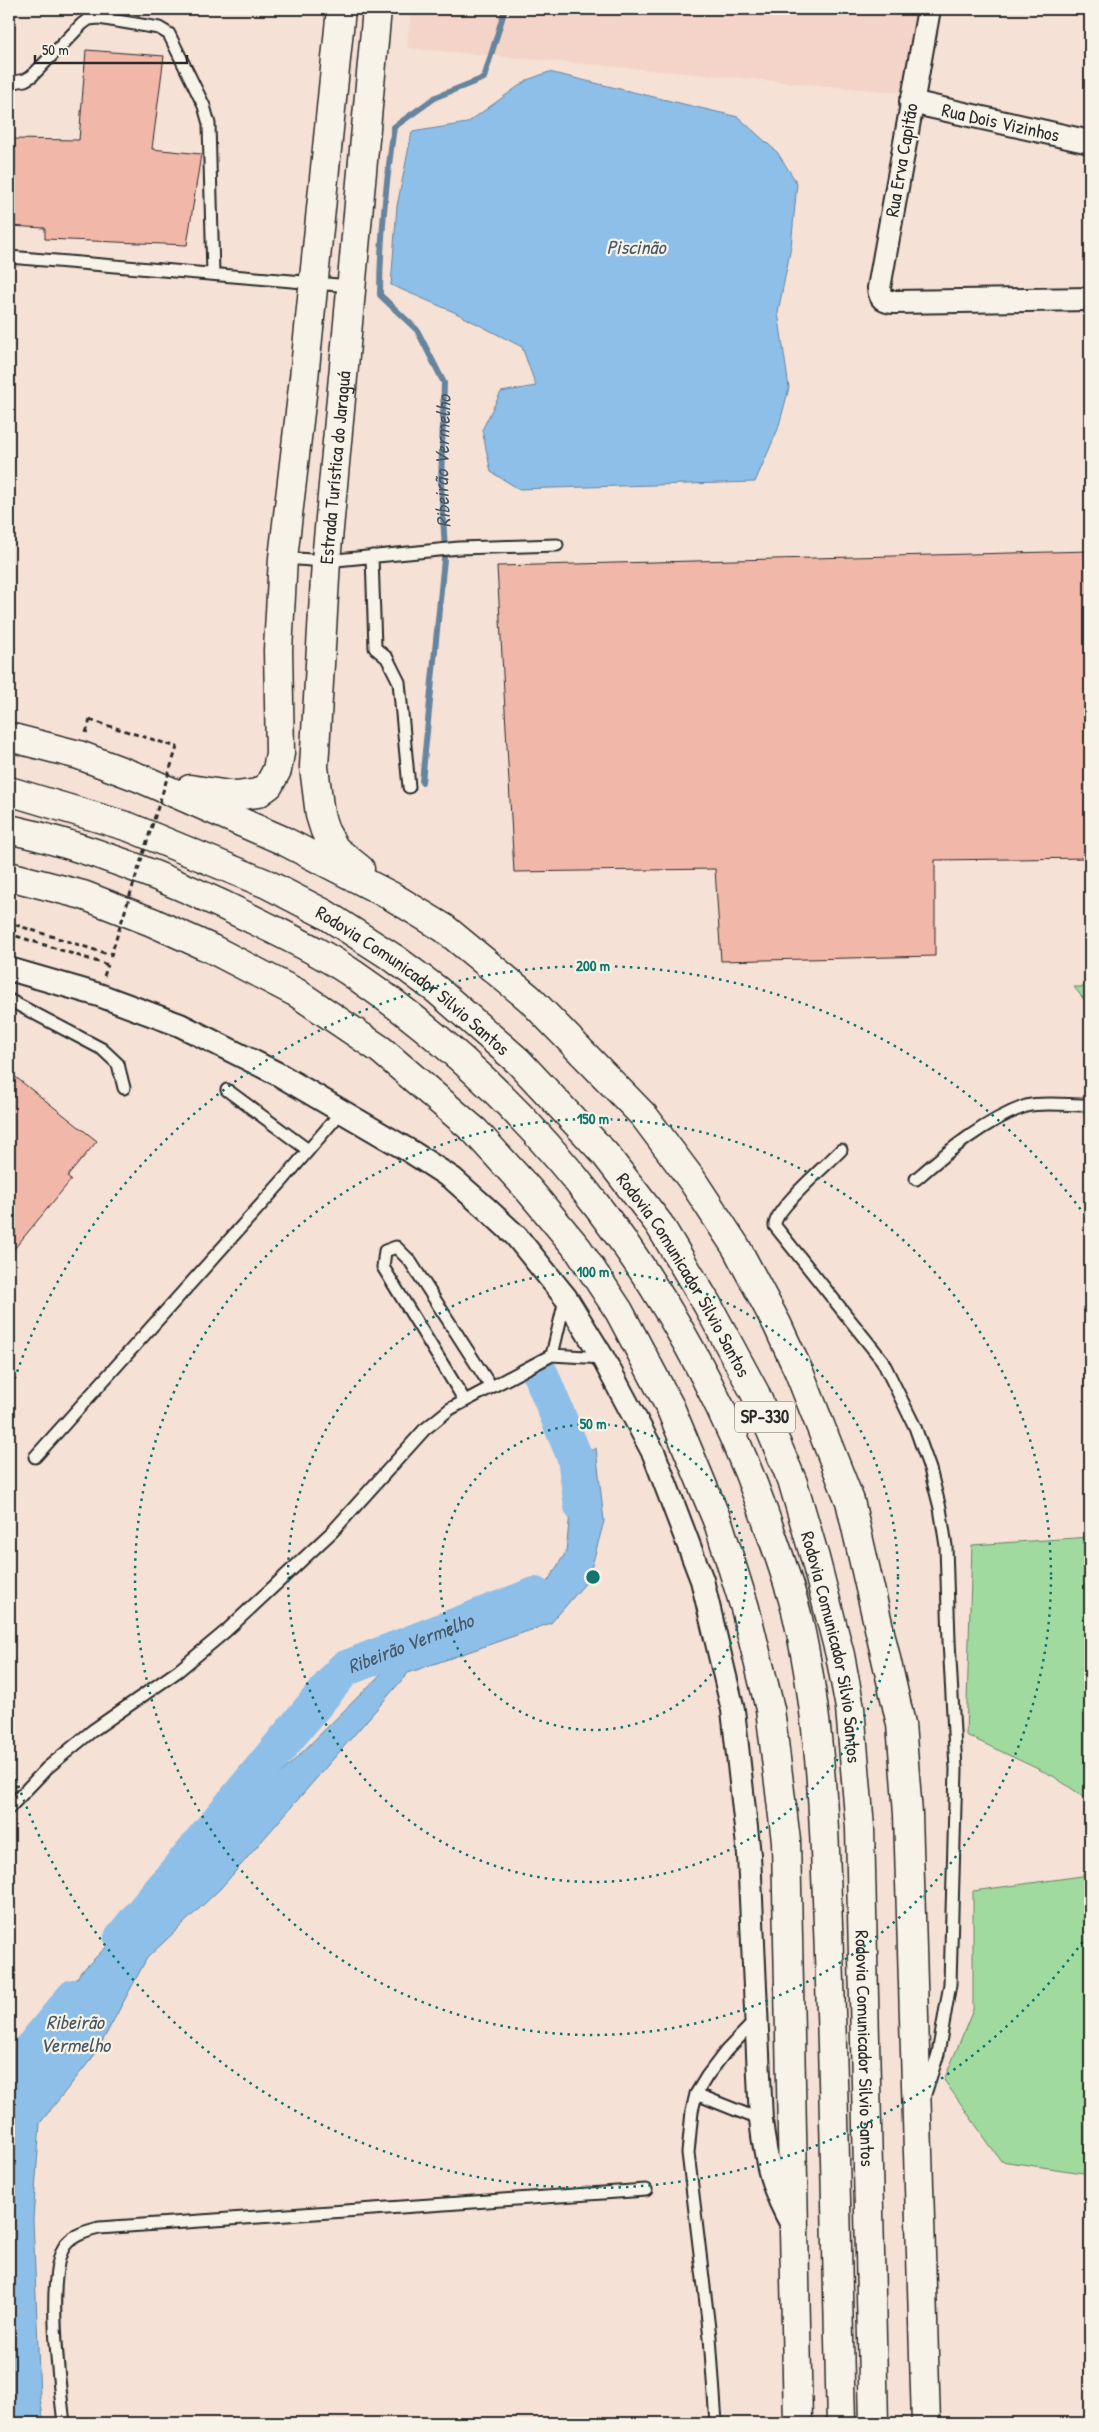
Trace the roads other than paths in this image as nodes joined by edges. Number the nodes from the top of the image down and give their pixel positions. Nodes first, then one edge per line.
1 (340, 9) edge
2 (377, 9) edge
3 (929, 9) edge
4 (9, 83) edge
5 (912, 102) junction
6 (1090, 142) edge
7 (9, 257) edge
8 (213, 274) junction
9 (314, 283) junction
10 (350, 286) junction
11 (1090, 299) edge
12 (557, 545) dead end
13 (372, 556) junction
14 (283, 558) junction
15 (326, 562) junction
16 (9, 737) edge
17 (140, 778) junction
18 (409, 787) dead end
19 (9, 791) edge
20 (9, 829) edge
21 (9, 876) edge
22 (393, 897) junction
23 (9, 969) edge
24 (9, 1000) edge
25 (124, 1088) dead end
26 (227, 1090) dead end
27 (1090, 1107) edge
28 (341, 1112) junction
29 (308, 1150) junction
30 (841, 1150) dead end
31 (916, 1179) dead end
32 (566, 1298) junction
33 (552, 1355) junction
34 (603, 1358) junction
35 (491, 1387) junction
36 (465, 1401) junction
37 (35, 1457) dead end
38 (9, 1808) edge
39 (758, 2018) junction
40 (696, 2094) junction
41 (917, 2117) junction
42 (761, 2120) junction
43 (646, 2190) dead end
44 (794, 2228) junction
45 (64, 2423) edge
46 (716, 2423) edge
47 (798, 2423) edge
48 (841, 2423) edge
49 (874, 2423) edge
50 (926, 2423) edge

1 - 9 main road, Estrada Turística do Jaraguá
2 - 10 main road, Estrada Turística do Jaraguá
3 - 5 street, Rua Erva Capitão
4 - 8 lane
5 - 6 street, Rua Dois Vizinhos
5 - 11 street, Rua Erva Capitão
7 - 8 lane
8 - 9 lane
9 - 10 lane
9 - 14 main road, Estrada Turística do Jaraguá
10 - 15 main road, Estrada Turística do Jaraguá
12 - 13 lane
13 - 15 lane
13 - 18 lane
14 - 15 lane
14 - 17 main road, Estrada Turística do Jaraguá
15 - 22 main road, Estrada Turística do Jaraguá
16 - 17 main road
17 - 22 main road
19 - 49 main road, Rodovia Comunicador Silvio Santos / SP-330
20 - 48 main road, Rodovia Comunicador Silvio Santos / SP-330
21 - 44 main road
22 - 41 main road
23 - 28 street
24 - 25 lane
26 - 29 lane
27 - 31 lane
28 - 29 lane
28 - 32 street
29 - 37 lane
30 - 41 lane
32 - 33 lane
32 - 34 street
33 - 34 lane
33 - 35 lane
34 - 39 street
35 - 36 lane
35 - 36 lane
36 - 38 lane
39 - 40 lane
39 - 42 street
40 - 42 lane
40 - 46 lane
41 - 50 main road
42 - 44 street
43 - 45 lane
44 - 47 main road

